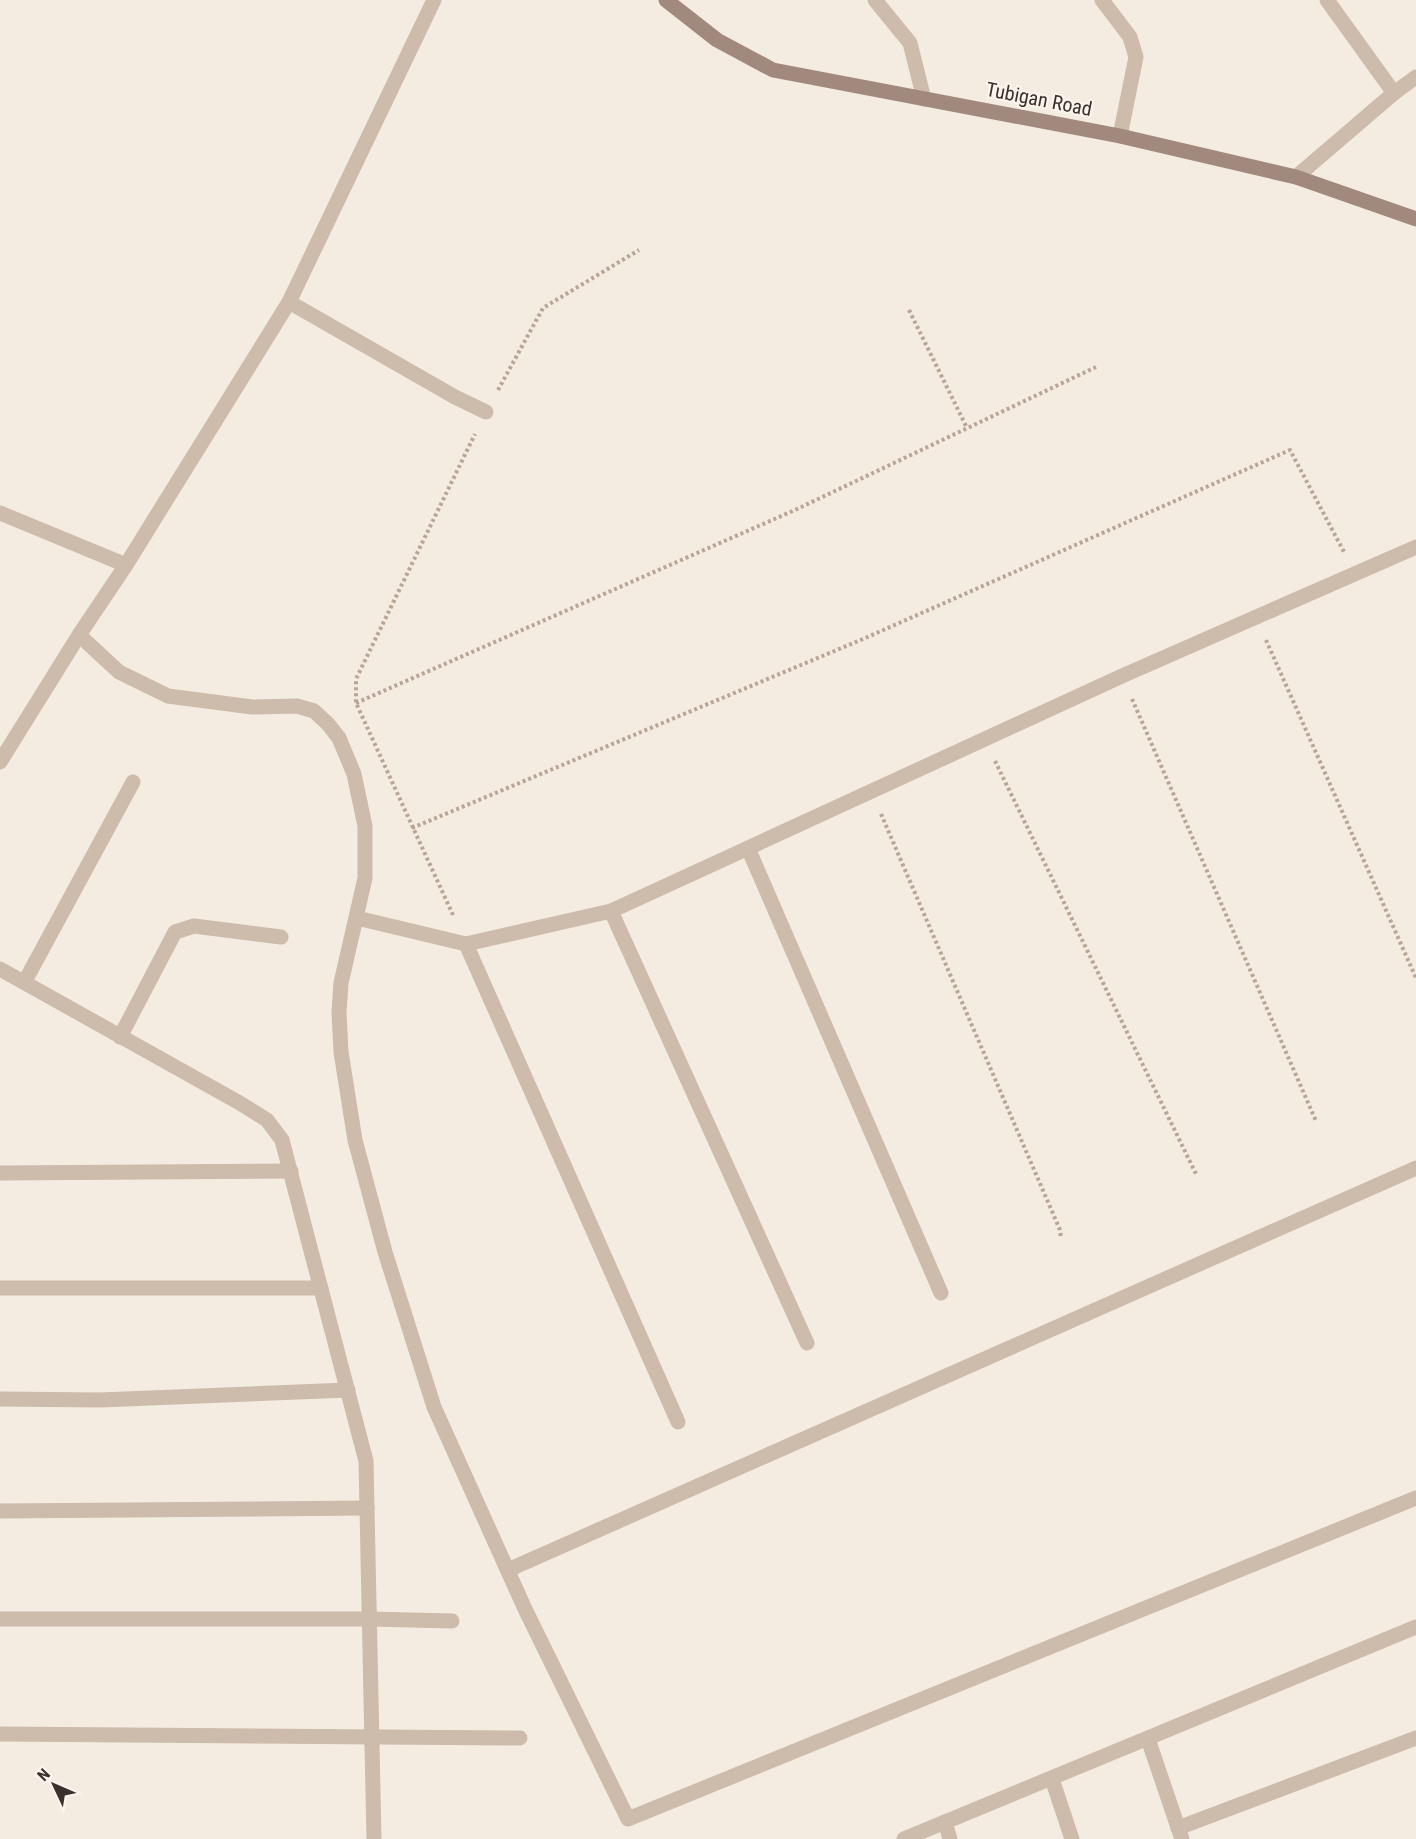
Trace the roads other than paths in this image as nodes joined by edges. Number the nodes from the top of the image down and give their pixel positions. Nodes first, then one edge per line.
1 (434, 0) edge
2 (666, 0) edge
3 (875, 0) edge
4 (1102, 0) edge
5 (1327, 0) edge
6 (1416, 77) edge
7 (1394, 93) junction
8 (924, 99) junction
9 (1120, 136) junction
10 (1296, 177) junction
11 (1416, 219) edge
12 (289, 302) junction
13 (486, 412) road end
14 (0, 513) edge
15 (1416, 547) edge
16 (126, 565) junction
17 (79, 635) junction
18 (0, 762) edge
19 (133, 782) dead end
20 (748, 848) junction
21 (611, 911) junction
22 (357, 918) junction
23 (281, 937) dead end
24 (466, 944) junction
25 (0, 969) edge
26 (25, 981) junction
27 (120, 1037) junction
28 (1416, 1168) edge
29 (291, 1171) junction
30 (0, 1173) edge
31 (0, 1288) edge
32 (321, 1288) junction
33 (941, 1293) dead end
34 (807, 1343) dead end
35 (348, 1390) junction
36 (0, 1399) edge
37 (678, 1422) dead end
38 (1416, 1498) edge
39 (367, 1508) junction
40 (0, 1511) edge
41 (508, 1570) junction
42 (0, 1619) edge
43 (369, 1619) junction
44 (452, 1621) dead end
45 (1416, 1627) edge
46 (0, 1734) edge
47 (372, 1736) junction
48 (520, 1738) dead end
49 (1416, 1738) edge
50 (1148, 1739) junction
51 (1052, 1779) junction
52 (945, 1822) junction
53 (1180, 1833) edge
54 (374, 1839) edge
55 (904, 1839) edge
56 (950, 1839) edge
57 (1072, 1839) edge

1 - 12 street
2 - 8 street, Tubigan Road
3 - 8 street
4 - 9 street
5 - 7 street
6 - 7 street
7 - 10 street
8 - 9 street, Tubigan Road
9 - 10 street, Tubigan Road
10 - 11 street, Tubigan Road
12 - 13 street
12 - 16 street
14 - 16 street
15 - 20 street
16 - 17 street
17 - 18 street
17 - 22 street
19 - 26 street
20 - 21 street
20 - 33 street
21 - 24 street
21 - 34 street
22 - 24 street
22 - 41 street
23 - 27 street
24 - 37 street
25 - 26 street
26 - 27 street
27 - 29 street
28 - 41 street
29 - 30 street
29 - 32 street
31 - 32 street
32 - 35 street
35 - 36 street
35 - 39 street
38 - 41 street
39 - 40 street
39 - 43 street
42 - 43 street
43 - 44 street
43 - 47 street
45 - 50 street
46 - 47 street
47 - 48 street
47 - 54 street
49 - 53 street
50 - 51 street
50 - 53 street
51 - 52 street
51 - 57 street
52 - 55 street
52 - 56 street

